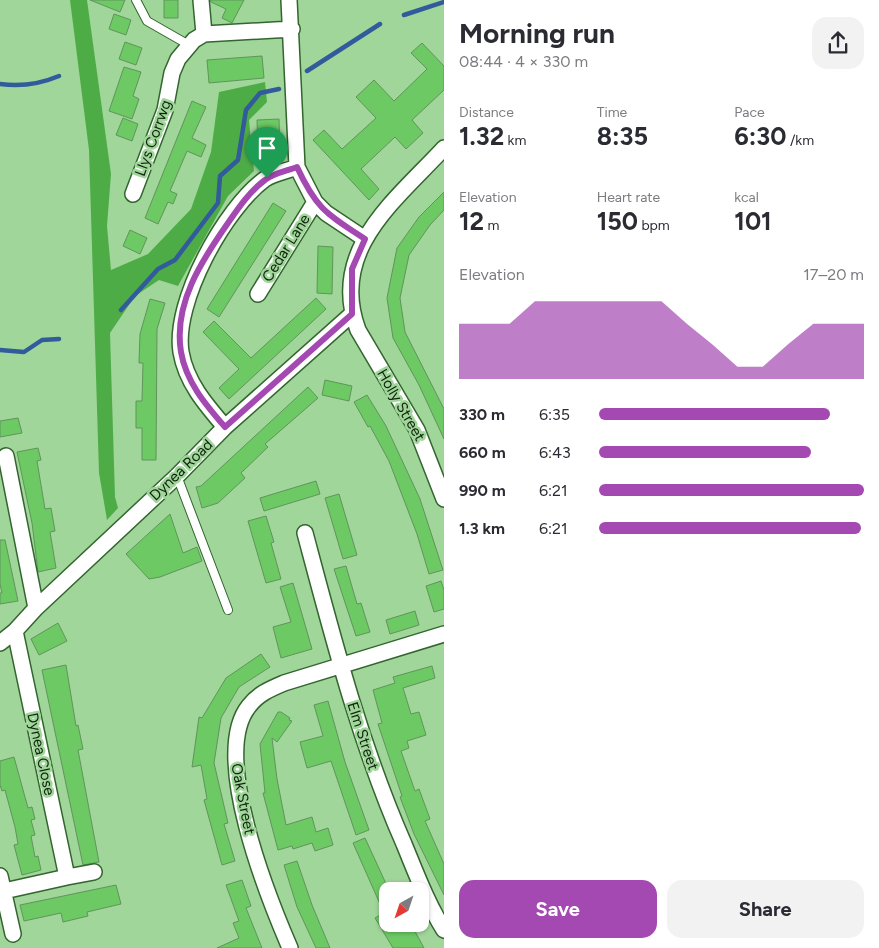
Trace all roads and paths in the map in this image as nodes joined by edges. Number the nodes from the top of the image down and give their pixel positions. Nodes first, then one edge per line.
1 (136, 0) edge
2 (201, 0) edge
3 (288, 0) edge
4 (292, 29) junction
5 (204, 34) junction
6 (189, 45) junction
7 (444, 148) edge
8 (297, 167) junction
9 (133, 194) dead end
10 (316, 202) junction
11 (365, 239) junction
12 (258, 294) dead end
13 (352, 314) junction
14 (225, 427) junction
15 (6, 456) dead end
16 (177, 476) junction
17 (444, 499) edge
18 (305, 533) dead end
19 (36, 608) junction
20 (228, 610) dead end
21 (15, 631) junction
22 (444, 634) edge
23 (0, 643) edge
24 (341, 666) junction
25 (94, 872) dead end
26 (0, 876) edge
27 (67, 877) junction
28 (4, 892) junction
29 (444, 930) edge
30 (13, 934) dead end
31 (290, 948) edge

1 - 6 lane
2 - 5 street
3 - 4 street
4 - 5 street
4 - 8 street
5 - 6 street, Llys Corrwg
6 - 9 street, Llys Corrwg
7 - 11 street
8 - 10 street
8 - 14 street
10 - 11 street
10 - 12 street, Cedar Lane
11 - 13 street
13 - 14 street, Dynea Road
13 - 17 street, Holly Street
14 - 16 street, Dynea Road
15 - 19 street
16 - 19 street, Dynea Road
16 - 20 lane
18 - 24 street, Elm Street
19 - 21 street, Dynea Road
21 - 23 street, Dynea Road
21 - 27 street, Dynea Close
22 - 24 street, Oak Street
24 - 29 street, Elm Street
24 - 31 street, Oak Street
25 - 27 street
26 - 28 street
27 - 28 street
28 - 30 street

